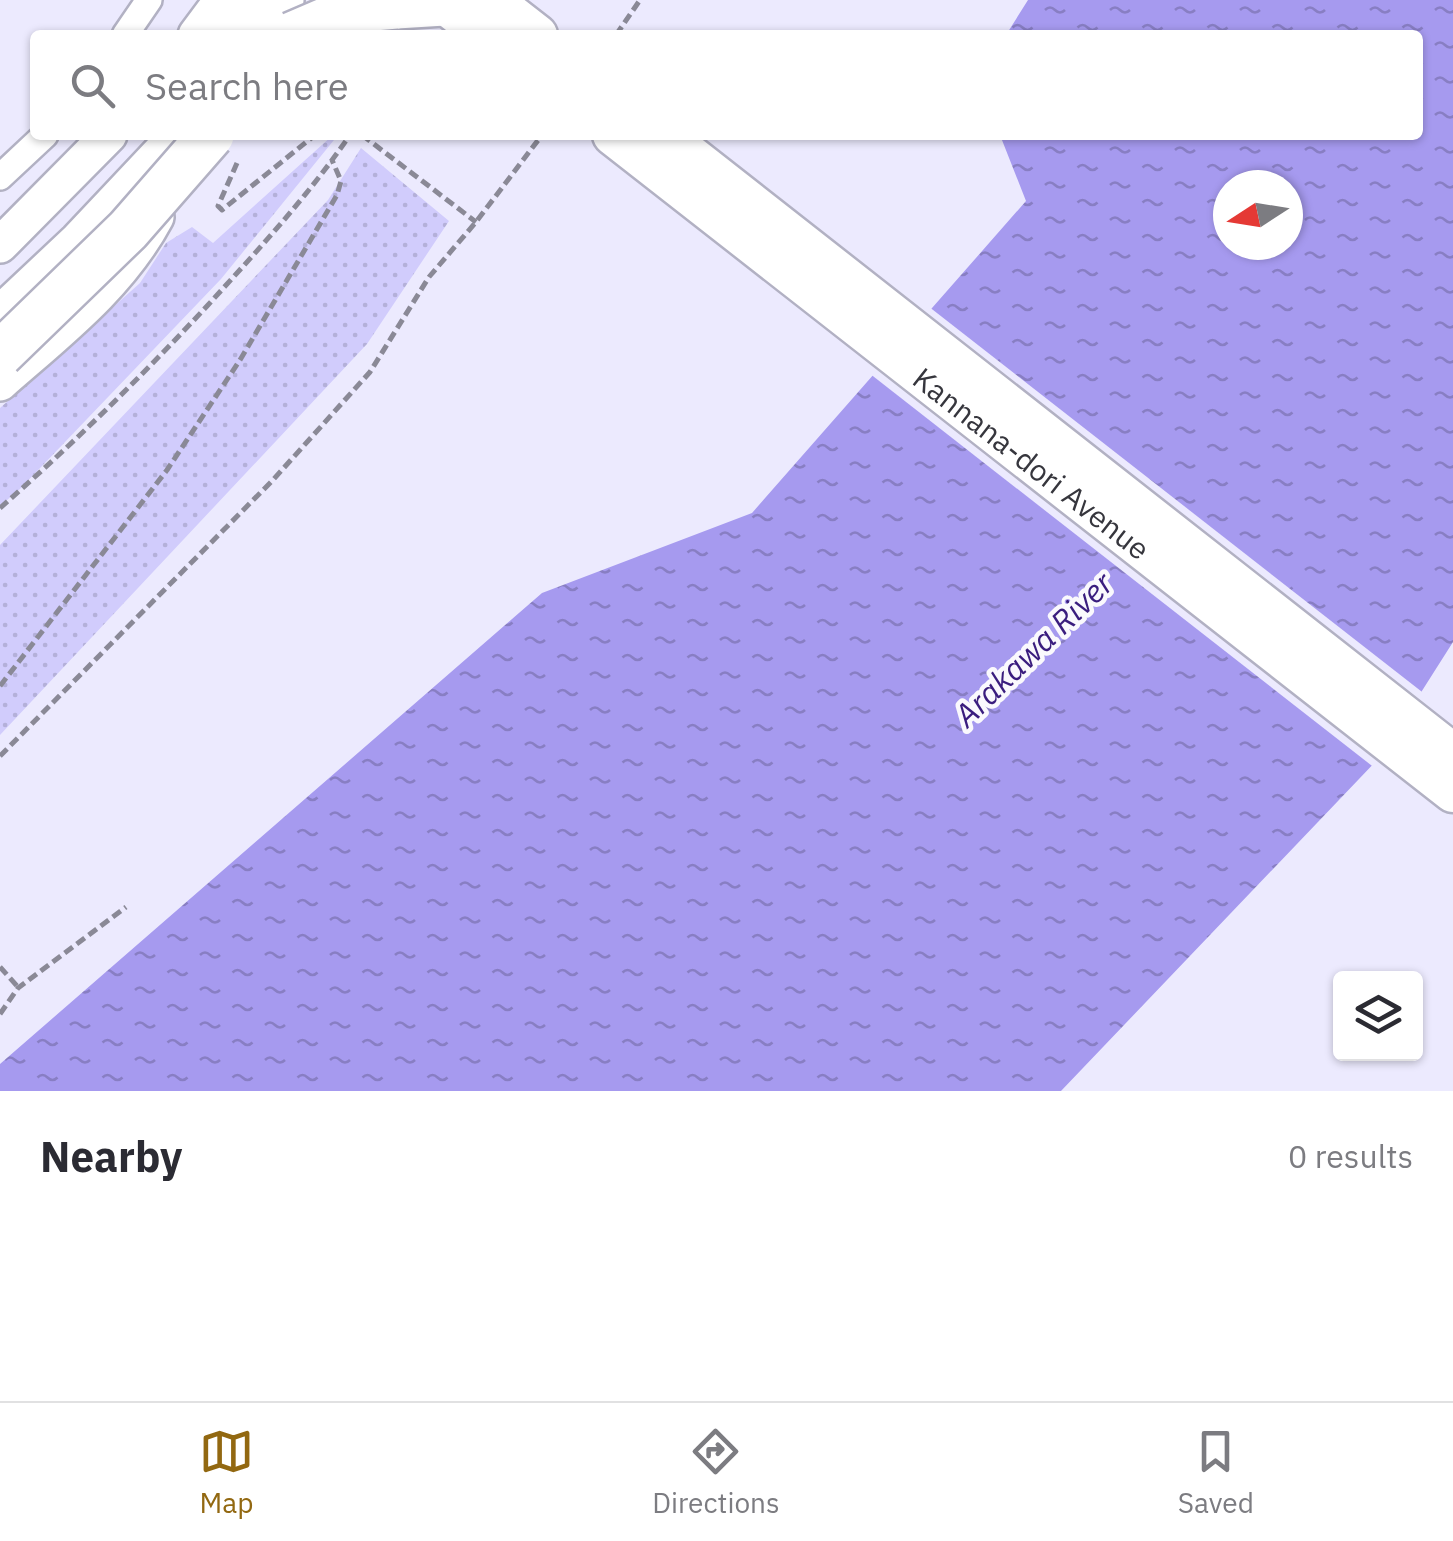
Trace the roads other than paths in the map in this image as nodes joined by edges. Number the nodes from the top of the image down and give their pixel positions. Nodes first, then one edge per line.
1 (149, 0) edge
2 (222, 0) edge
3 (258, 0) edge
4 (286, 0) edge
5 (320, 0) edge
6 (464, 10) edge
7 (128, 30) edge
8 (200, 30) edge
9 (234, 30) edge
10 (264, 30) edge
11 (296, 30) edge
12 (304, 30) edge
13 (522, 30) edge
14 (40, 140) edge
15 (105, 140) edge
16 (138, 140) edge
17 (619, 140) edge
18 (670, 140) edge
19 (204, 142) edge
20 (0, 177) edge
21 (0, 246) edge
22 (0, 281) edge
23 (0, 320) edge
24 (0, 338) edge
25 (0, 354) edge
26 (0, 383) edge
27 (1453, 754) edge
28 (1453, 792) edge

1 - 7 street
2 - 8 street
3 - 9 highway
4 - 10 street
5 - 11 highway
6 - 12 highway, bridge
6 - 13 main road
14 - 20 street
15 - 21 street
16 - 22 highway
17 - 28 main road, Kannana-dori Avenue
18 - 27 main road, Kannana-dori Avenue
19 - 23 highway
19 - 24 highway
19 - 25 highway, bridge
19 - 26 street

